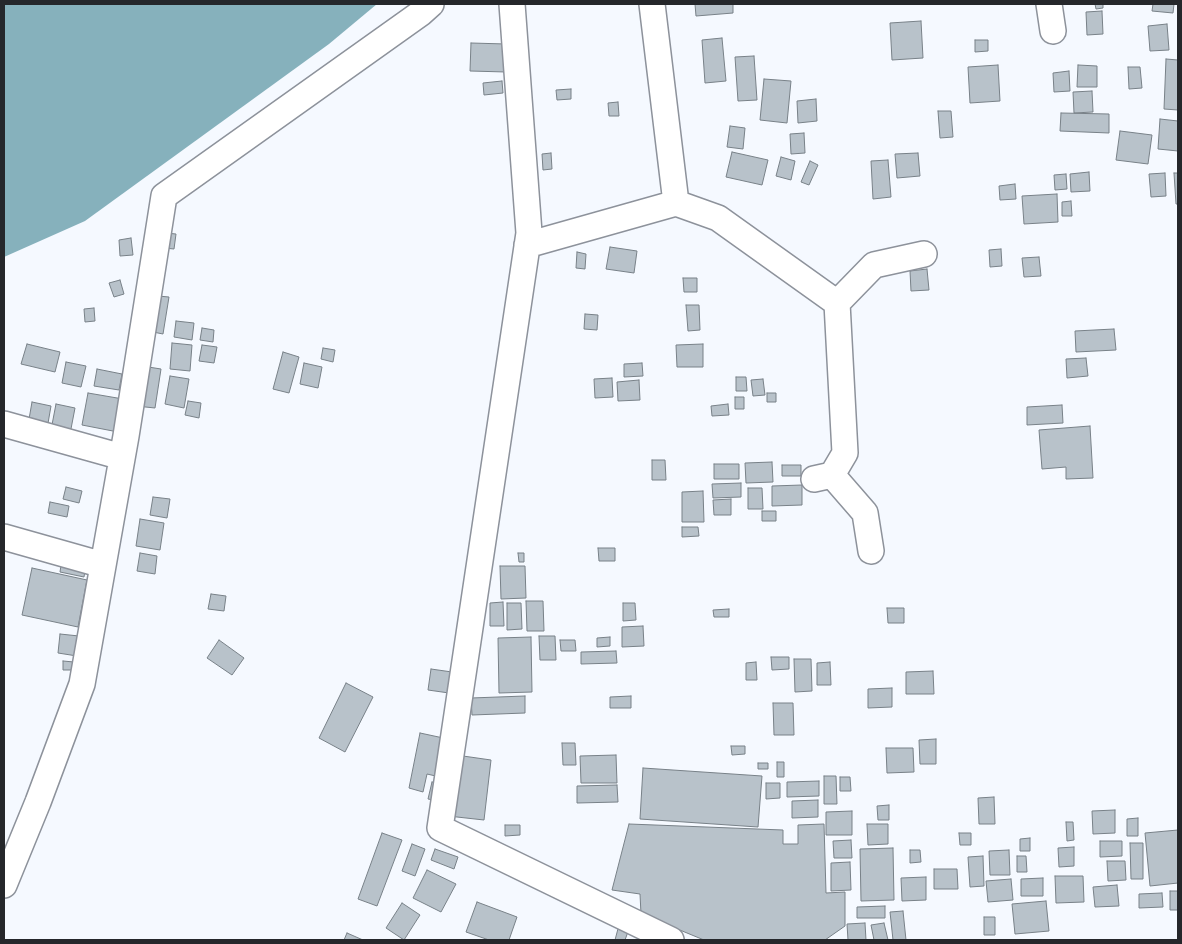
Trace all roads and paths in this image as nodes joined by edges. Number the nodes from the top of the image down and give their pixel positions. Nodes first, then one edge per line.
1 (431, 4) edge
2 (512, 4) edge
3 (652, 4) edge
4 (1049, 4) edge
5 (1053, 31) dead end
6 (676, 203) junction
7 (528, 245) junction
8 (924, 254) dead end
9 (837, 304) junction
10 (4, 424) edge
11 (122, 457) junction
12 (4, 537) edge
13 (871, 551) dead end
14 (103, 565) junction
15 (4, 885) edge
16 (671, 940) edge

1 - 11 street
2 - 7 street
3 - 6 street
4 - 5 street
6 - 7 street
6 - 9 street
7 - 16 street
8 - 9 street
9 - 13 street
10 - 11 street
11 - 14 street
12 - 14 street
14 - 15 street

